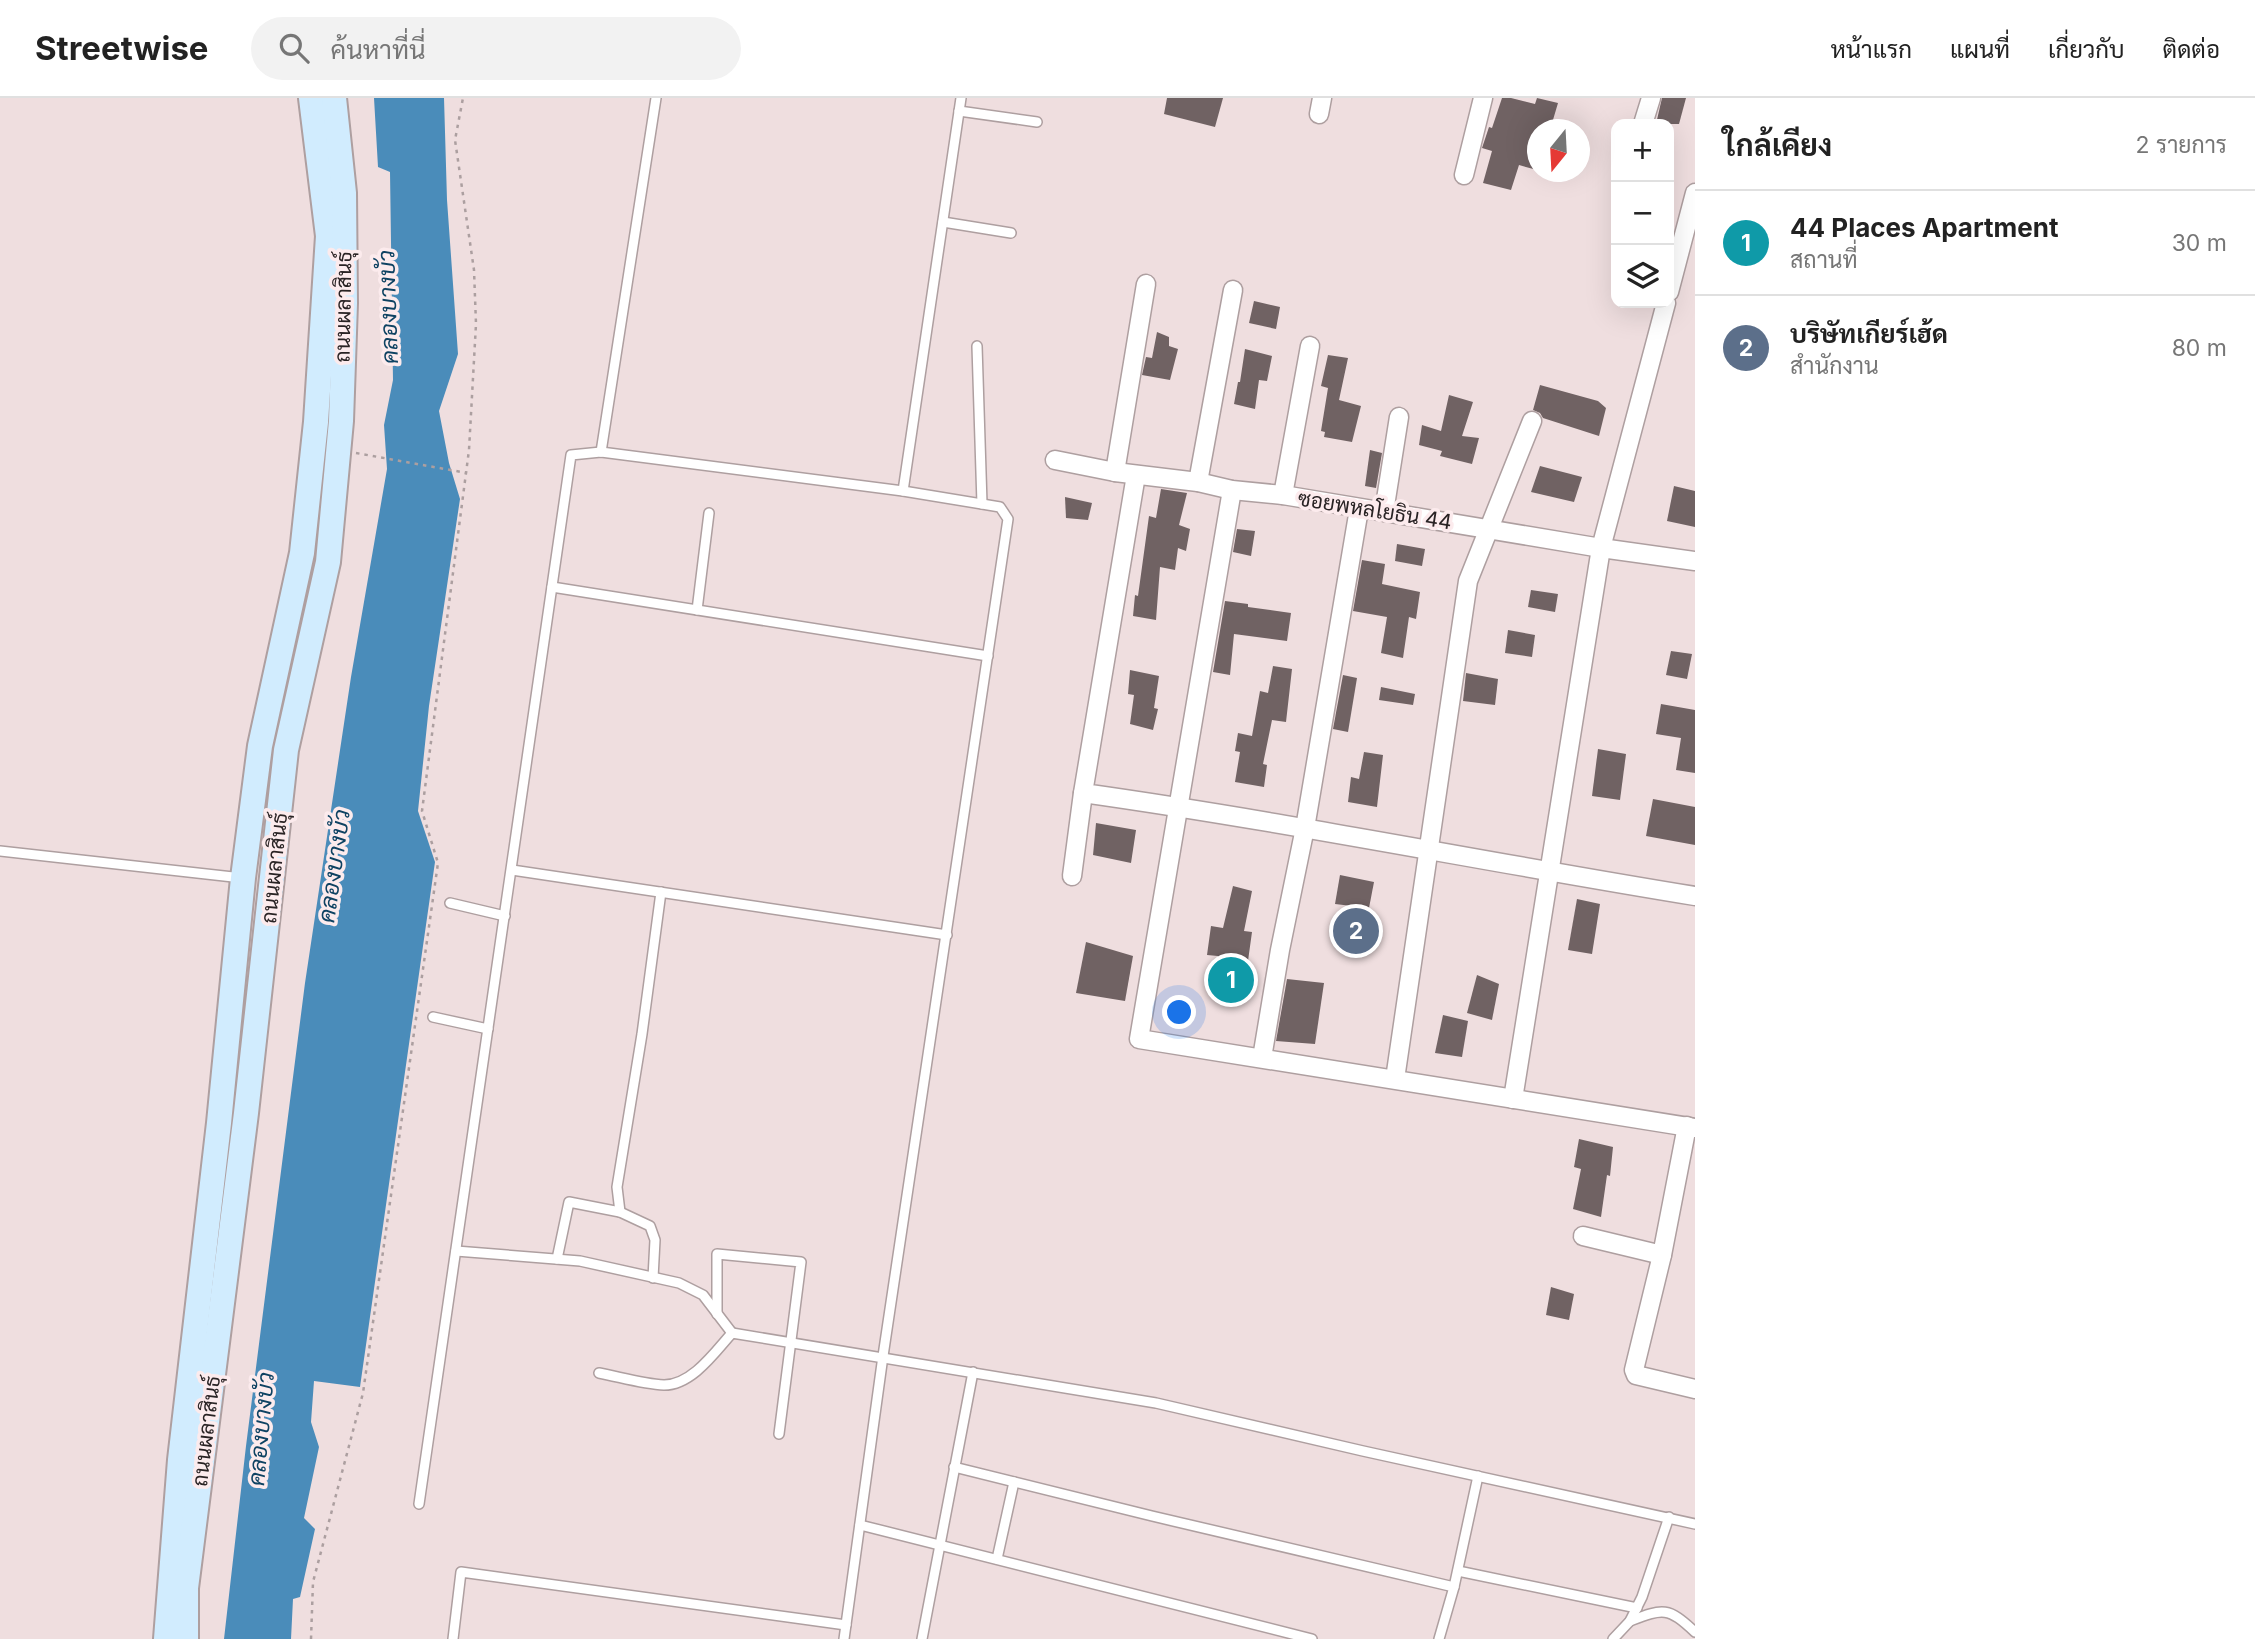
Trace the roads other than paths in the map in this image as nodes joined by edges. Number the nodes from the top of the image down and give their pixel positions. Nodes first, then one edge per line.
1 (312, 98) edge
2 (334, 98) edge
3 (656, 98) edge
4 (961, 98) edge
5 (1483, 98) edge
6 (1651, 98) edge
7 (959, 111) junction
8 (1645, 119) edge
9 (1037, 122) dead end
10 (1464, 175) dead end
11 (1695, 193) edge
12 (943, 222) junction
13 (1011, 233) dead end
14 (1674, 273) edge
15 (1146, 284) dead end
16 (1233, 290) dead end
17 (1665, 308) edge
18 (977, 346) dead end
19 (1310, 346) dead end
20 (1399, 417) dead end
21 (1532, 421) dead end
22 (601, 452) junction
23 (1055, 460) dead end
24 (1115, 472) junction
25 (1136, 475) junction
26 (1198, 482) junction
27 (1232, 490) junction
28 (903, 491) junction
29 (1283, 495) junction
30 (982, 504) junction
31 (1359, 509) junction
32 (1384, 512) junction
33 (709, 513) dead end
34 (1488, 528) junction
35 (1601, 548) junction
36 (1695, 561) edge
37 (552, 587) junction
38 (697, 610) junction
39 (988, 656) junction
40 (1083, 793) junction
41 (1179, 807) junction
42 (1305, 828) junction
43 (1427, 850) junction
44 (0, 851) edge
45 (512, 870) junction
46 (1549, 872) junction
47 (1072, 876) dead end
48 (243, 878) junction
49 (273, 881) junction
50 (661, 892) junction
51 (1695, 896) edge
52 (450, 904) dead end
53 (505, 916) junction
54 (947, 935) junction
55 (433, 1017) dead end
56 (488, 1029) junction
57 (1262, 1058) junction
58 (1395, 1079) junction
59 (1513, 1099) junction
60 (1691, 1127) edge
61 (620, 1212) junction
62 (1583, 1236) dead end
63 (456, 1251) junction
64 (1662, 1255) junction
65 (557, 1259) junction
66 (653, 1278) junction
67 (717, 1314) junction
68 (732, 1333) junction
69 (792, 1342) junction
70 (883, 1356) junction
71 (973, 1372) junction
72 (600, 1373) dead end
73 (1695, 1389) edge
74 (779, 1434) dead end
75 (954, 1467) junction
76 (1478, 1475) junction
77 (1014, 1482) junction
78 (419, 1504) dead end
79 (1669, 1517) junction
80 (1695, 1524) edge
81 (860, 1525) junction
82 (940, 1544) junction
83 (997, 1559) junction
84 (1458, 1571) junction
85 (1454, 1587) junction
86 (1637, 1608) junction
87 (1630, 1621) junction
88 (846, 1625) junction
89 (1695, 1632) edge
90 (166, 1639) edge
91 (186, 1639) edge
92 (453, 1639) edge
93 (844, 1639) edge
94 (922, 1639) edge
95 (1312, 1639) edge
96 (1439, 1639) edge
97 (1614, 1639) edge

1 - 48 main road, ถนนผลาสินธุ์
2 - 49 main road, ถนนผลาสินธุ์
3 - 22 lane
4 - 7 lane
5 - 10 street
6 - 8 street
7 - 9 lane
7 - 12 lane
11 - 14 street
12 - 13 lane
12 - 28 lane
15 - 24 street
16 - 26 street
17 - 35 street
18 - 30 lane
19 - 29 street
20 - 32 street
21 - 34 street
22 - 28 lane
22 - 37 lane
23 - 24 street, ซอยพหลโยธิน 44
24 - 25 street, ซอยพหลโยธิน 44
25 - 26 street, ซอยพหลโยธิน 44
25 - 40 street
26 - 27 street, ซอยพหลโยธิน 44
27 - 29 street, ซอยพหลโยธิน 44
27 - 41 street
28 - 30 lane
29 - 31 street, ซอยพหลโยธิน 44
30 - 39 lane
31 - 32 street, ซอยพหลโยธิน 44
31 - 42 street
32 - 34 street, ซอยพหลโยธิน 44
33 - 38 lane
34 - 35 street, ซอยพหลโยธิน 44
34 - 43 street
35 - 36 street, ซอยพหลโยธิน 44
35 - 46 street
37 - 38 lane
37 - 45 lane
38 - 39 lane
39 - 54 lane
40 - 41 street
40 - 47 street
41 - 42 street
41 - 57 street
42 - 43 street
42 - 57 street
43 - 46 street
43 - 58 street
44 - 48 lane
45 - 50 lane
45 - 53 lane
46 - 51 street
46 - 59 street
48 - 49 main road
48 - 90 main road, ถนนผลาสินธุ์
49 - 91 main road, ถนนผลาสินธุ์
50 - 54 lane
50 - 61 lane
52 - 53 lane
53 - 56 lane
54 - 70 lane
55 - 56 lane
56 - 63 lane
57 - 58 street
58 - 59 street
59 - 60 street
60 - 64 street
61 - 65 lane
61 - 66 lane
62 - 64 street
63 - 65 lane
63 - 78 lane
64 - 73 street
65 - 66 lane
66 - 67 lane
67 - 68 lane
67 - 69 lane
68 - 69 lane
68 - 72 lane
69 - 70 lane
69 - 74 lane
70 - 71 lane
70 - 81 lane
71 - 75 lane
71 - 76 lane
75 - 77 lane
75 - 82 lane
76 - 79 lane
76 - 84 lane
77 - 83 lane
77 - 85 lane
79 - 80 lane
79 - 86 lane
81 - 82 lane
81 - 88 lane
82 - 83 lane
82 - 94 lane
83 - 95 lane
84 - 85 lane
84 - 86 lane
85 - 96 lane
86 - 87 lane
87 - 89 lane
87 - 97 lane
88 - 92 lane
88 - 93 lane

